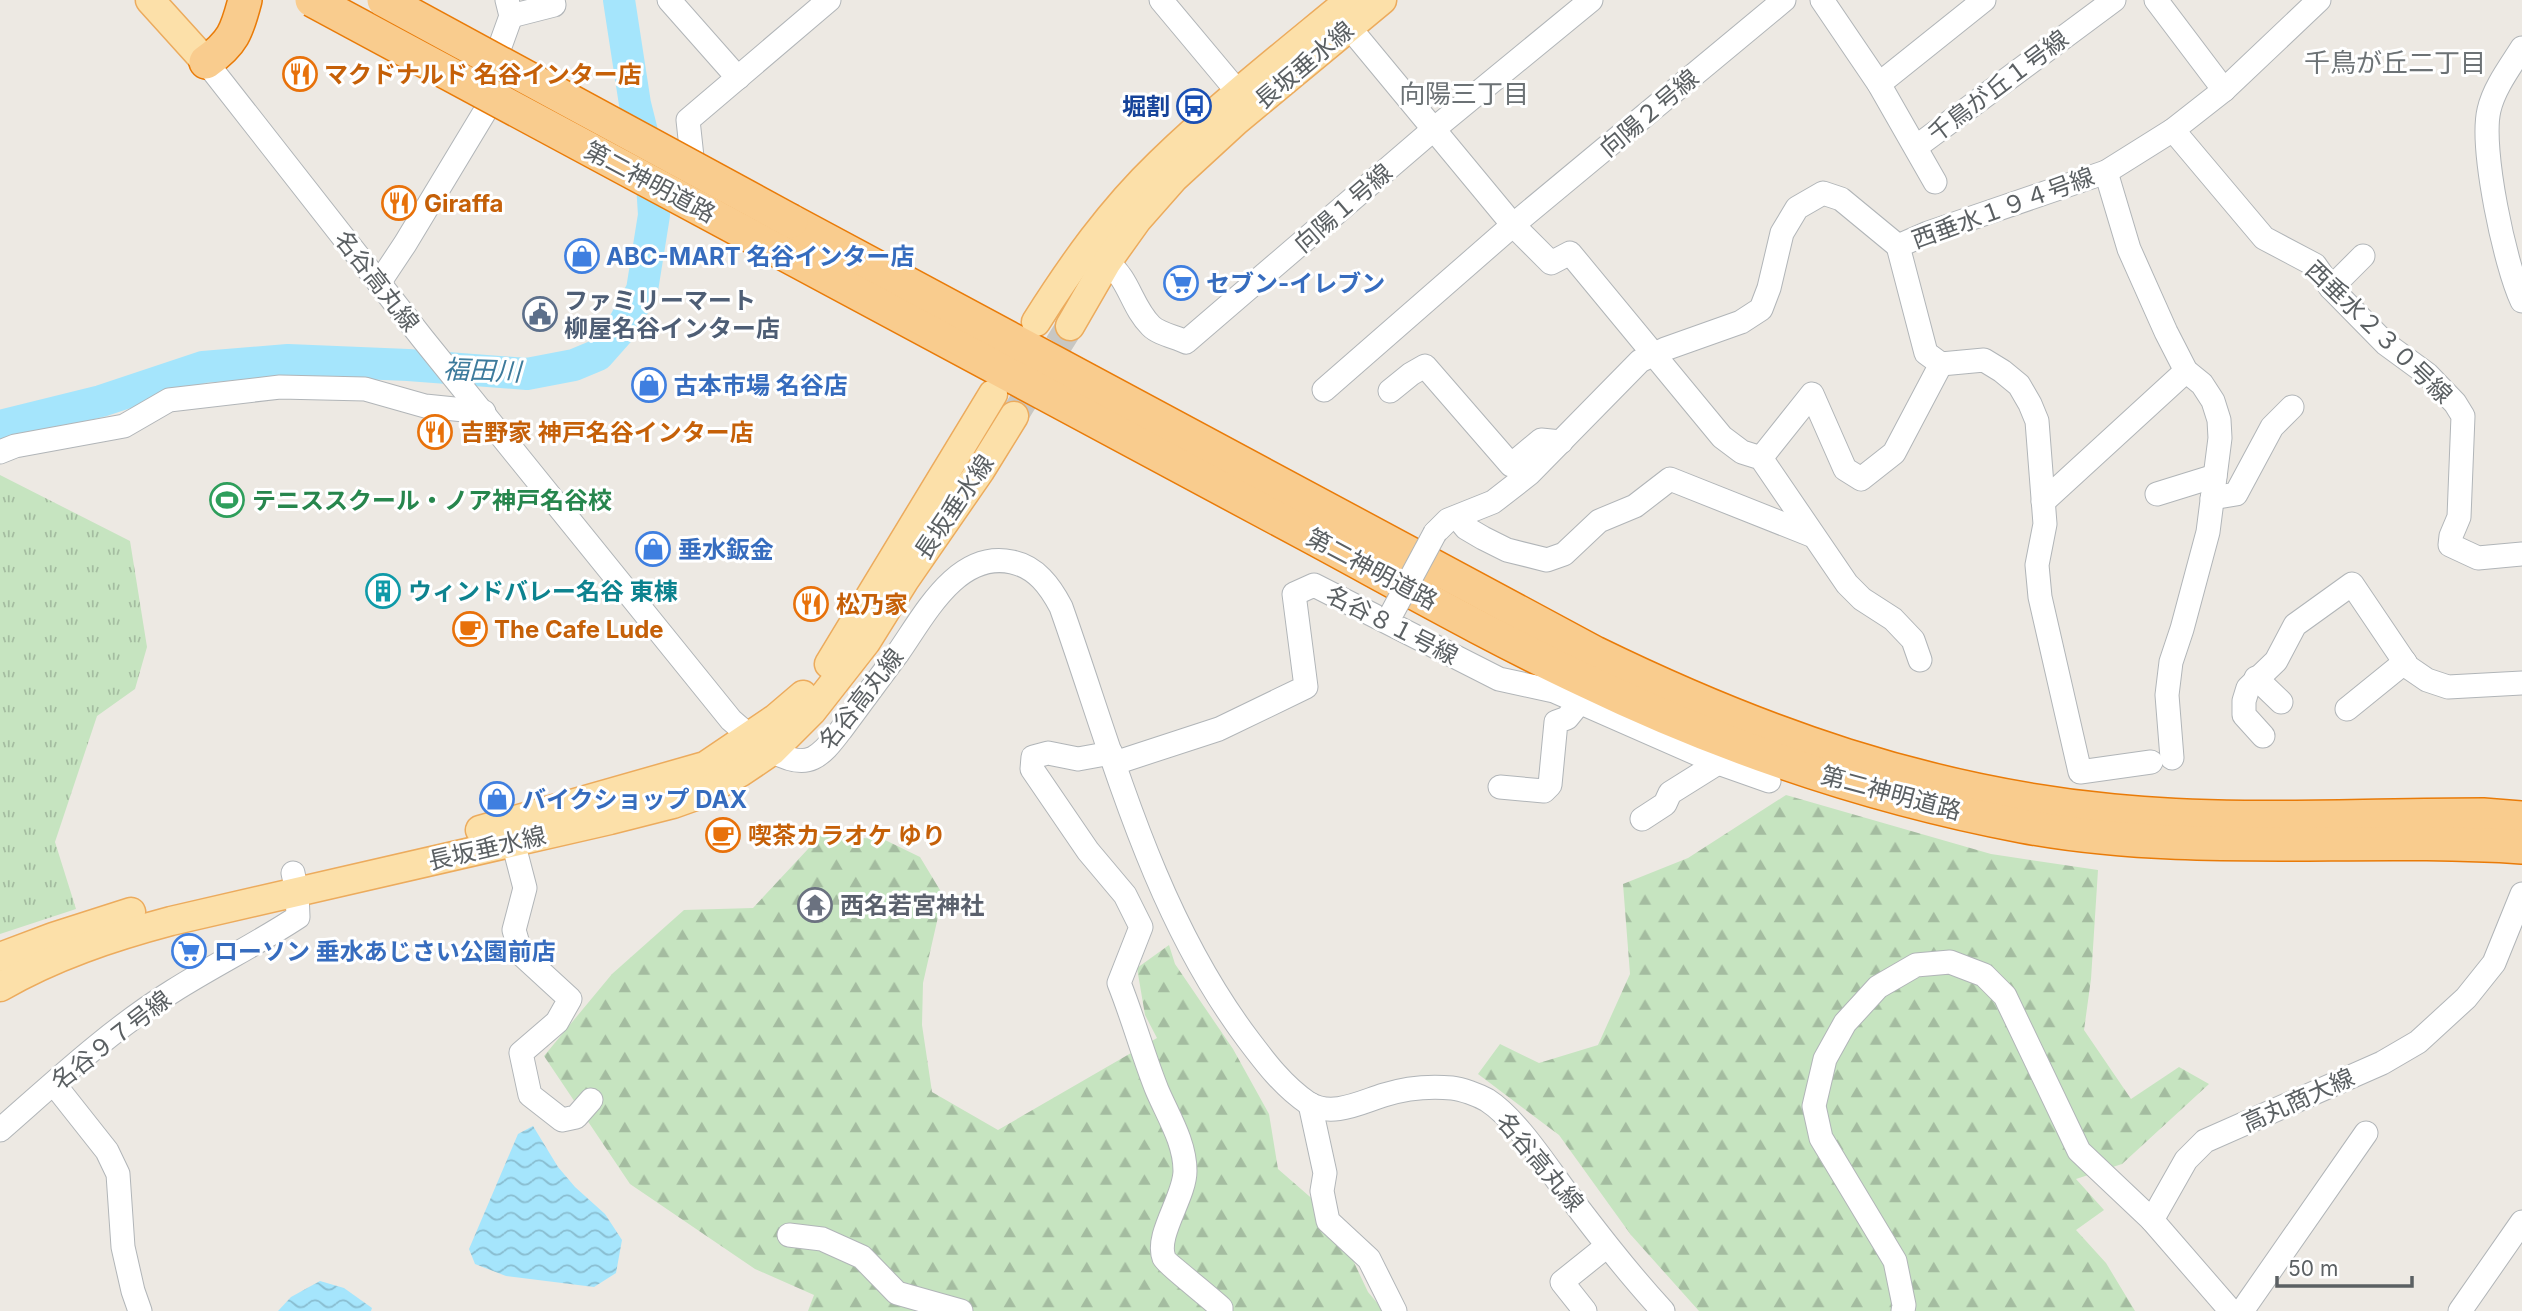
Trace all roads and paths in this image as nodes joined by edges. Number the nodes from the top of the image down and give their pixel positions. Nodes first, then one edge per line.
1 (150, 0) edge
2 (228, 0) edge
3 (246, 0) edge
4 (312, 0) edge
5 (346, 0) edge
6 (384, 0) edge
7 (393, 0) edge
8 (553, 0) edge
9 (669, 0) edge
10 (829, 0) edge
11 (1161, 0) edge
12 (1382, 0) edge
13 (1591, 0) edge
14 (1784, 0) edge
15 (1822, 0) edge
16 (1984, 0) edge
17 (2115, 0) edge
18 (2156, 0) edge
19 (2319, 0) edge
20 (509, 8) edge
21 (1350, 13) edge
22 (498, 52) junction
23 (2520, 57) edge
24 (206, 62) junction
25 (738, 78) junction
26 (1879, 84) junction
27 (2224, 90) junction
28 (1245, 101) junction
29 (482, 116) junction
30 (1434, 129) junction
31 (2173, 130) junction
32 (1916, 147) junction
33 (692, 157) dead end
34 (2106, 172) junction
35 (1935, 182) dead end
36 (1513, 225) junction
37 (783, 235) junction
38 (1898, 246) junction
39 (2363, 257) dead end
40 (1107, 262) junction
41 (379, 283) junction
42 (2331, 288) junction
43 (2521, 297) edge
44 (1036, 322) dead end
45 (1070, 326) tunnel mouth
46 (1653, 354) junction
47 (1941, 364) junction
48 (2186, 370) junction
49 (1324, 390) dead end
50 (1390, 391) dead end
51 (993, 394) tunnel mouth
52 (2292, 407) dead end
53 (484, 412) junction
54 (1014, 416) tunnel mouth
55 (1561, 442) junction
56 (0, 452) edge
57 (1760, 458) junction
58 (2214, 487) junction
59 (2157, 494) dead end
60 (2043, 502) junction
61 (1457, 517) junction
62 (1811, 535) junction
63 (2522, 554) edge
64 (1390, 618) junction
65 (1920, 660) dead end
66 (2405, 662) junction
67 (2256, 678) junction
68 (2522, 683) edge
69 (1580, 702) junction
70 (2281, 702) dead end
71 (2347, 709) dead end
72 (2263, 736) dead end
73 (761, 743) junction
74 (1113, 758) junction
75 (1718, 763) junction
76 (1769, 781) dead end
77 (1500, 788) dead end
78 (2522, 818) edge
79 (1642, 819) dead end
80 (513, 842) junction
81 (2522, 847) edge
82 (295, 882) junction
83 (2519, 901) edge
84 (0, 957) edge
85 (0, 987) edge
86 (54, 1084) junction
87 (591, 1100) dead end
88 (1310, 1104) junction
89 (0, 1130) edge
90 (2366, 1133) dead end
91 (2152, 1220) junction
92 (2522, 1222) edge
93 (789, 1235) dead end
94 (1607, 1246) junction
95 (141, 1311) edge
96 (961, 1311) edge
97 (1221, 1311) edge
98 (1395, 1311) edge
99 (1585, 1311) edge
100 (1663, 1311) edge
101 (1903, 1311) edge
102 (2231, 1311) edge
103 (2242, 1311) edge
104 (2460, 1311) edge

1 - 24 main road
2 - 24 highway
3 - 24 highway
4 - 37 highway, 第二神明道路, bridge
5 - 29 street
6 - 37 highway, 第二神明道路, bridge
7 - 22 street
8 - 20 street
9 - 25 street
10 - 25 street
11 - 28 street
12 - 21 main road, 長坂垂水線
13 - 30 street, 向陽１号線
14 - 36 street, 向陽２号線
15 - 26 street
16 - 26 street
17 - 32 street, 千鳥が丘１号線
18 - 27 street
19 - 27 street, 西垂水１９４号線
20 - 22 street
21 - 28 main road, 長坂垂水線
21 - 30 street
22 - 29 street
23 - 43 street
24 - 41 street, 名谷高丸線
25 - 33 street
26 - 32 street
27 - 31 street, 西垂水１９４号線
28 - 40 main road, 長坂垂水線
28 - 44 main road, 長坂垂水線
29 - 41 street
30 - 36 street
30 - 40 street, 向陽１号線
31 - 34 street, 西垂水１９４号線
31 - 42 street, 西垂水２３０号線
32 - 35 street
34 - 38 street, 西垂水１９４号線
34 - 48 street
36 - 46 street
36 - 49 street, 向陽２号線
37 - 78 highway, 第二神明道路
37 - 81 highway, 第二神明道路
38 - 46 street, 西垂水１９４号線
38 - 47 street
39 - 42 street
40 - 45 main road, 長坂垂水線
41 - 53 street, 名谷高丸線
42 - 63 street, 西垂水２３０号線
46 - 55 street, 西垂水１９４号線
46 - 57 street
47 - 57 street
47 - 60 street
48 - 58 street
48 - 60 street
50 - 55 street
51 - 73 main road, 長坂垂水線
52 - 58 street
53 - 56 street
53 - 73 street, 名谷高丸線
54 - 73 main road, 長坂垂水線
55 - 61 street, 西垂水１９４号線
57 - 62 street
58 - 59 street
58 - 60 street
61 - 62 street
61 - 64 street, 西垂水１９４号線, bridge
62 - 65 street
64 - 69 street, 名谷８１号線
64 - 74 street, 名谷８１号線
66 - 67 street
66 - 68 street
66 - 71 street
67 - 70 street
67 - 72 street
69 - 75 street, 名谷８１号線
69 - 77 street
73 - 74 street, 名谷高丸線
73 - 80 main road, 長坂垂水線
73 - 82 main road, 長坂垂水線
74 - 88 street, 名谷高丸線
74 - 97 street, 名谷８１号線
75 - 76 street, 名谷８１号線
75 - 79 street
80 - 82 main road, 長坂垂水線
80 - 87 street
82 - 84 main road, 長坂垂水線
82 - 85 main road, 長坂垂水線
82 - 86 street, 名谷９７号線
83 - 91 street, 高丸商大線
86 - 89 street, 名谷９７号線
86 - 95 street
88 - 94 street, 名谷高丸線
88 - 98 street
90 - 103 street
91 - 101 street
91 - 102 street
92 - 104 street
93 - 96 street
94 - 99 street
94 - 100 street, 名谷高丸線

